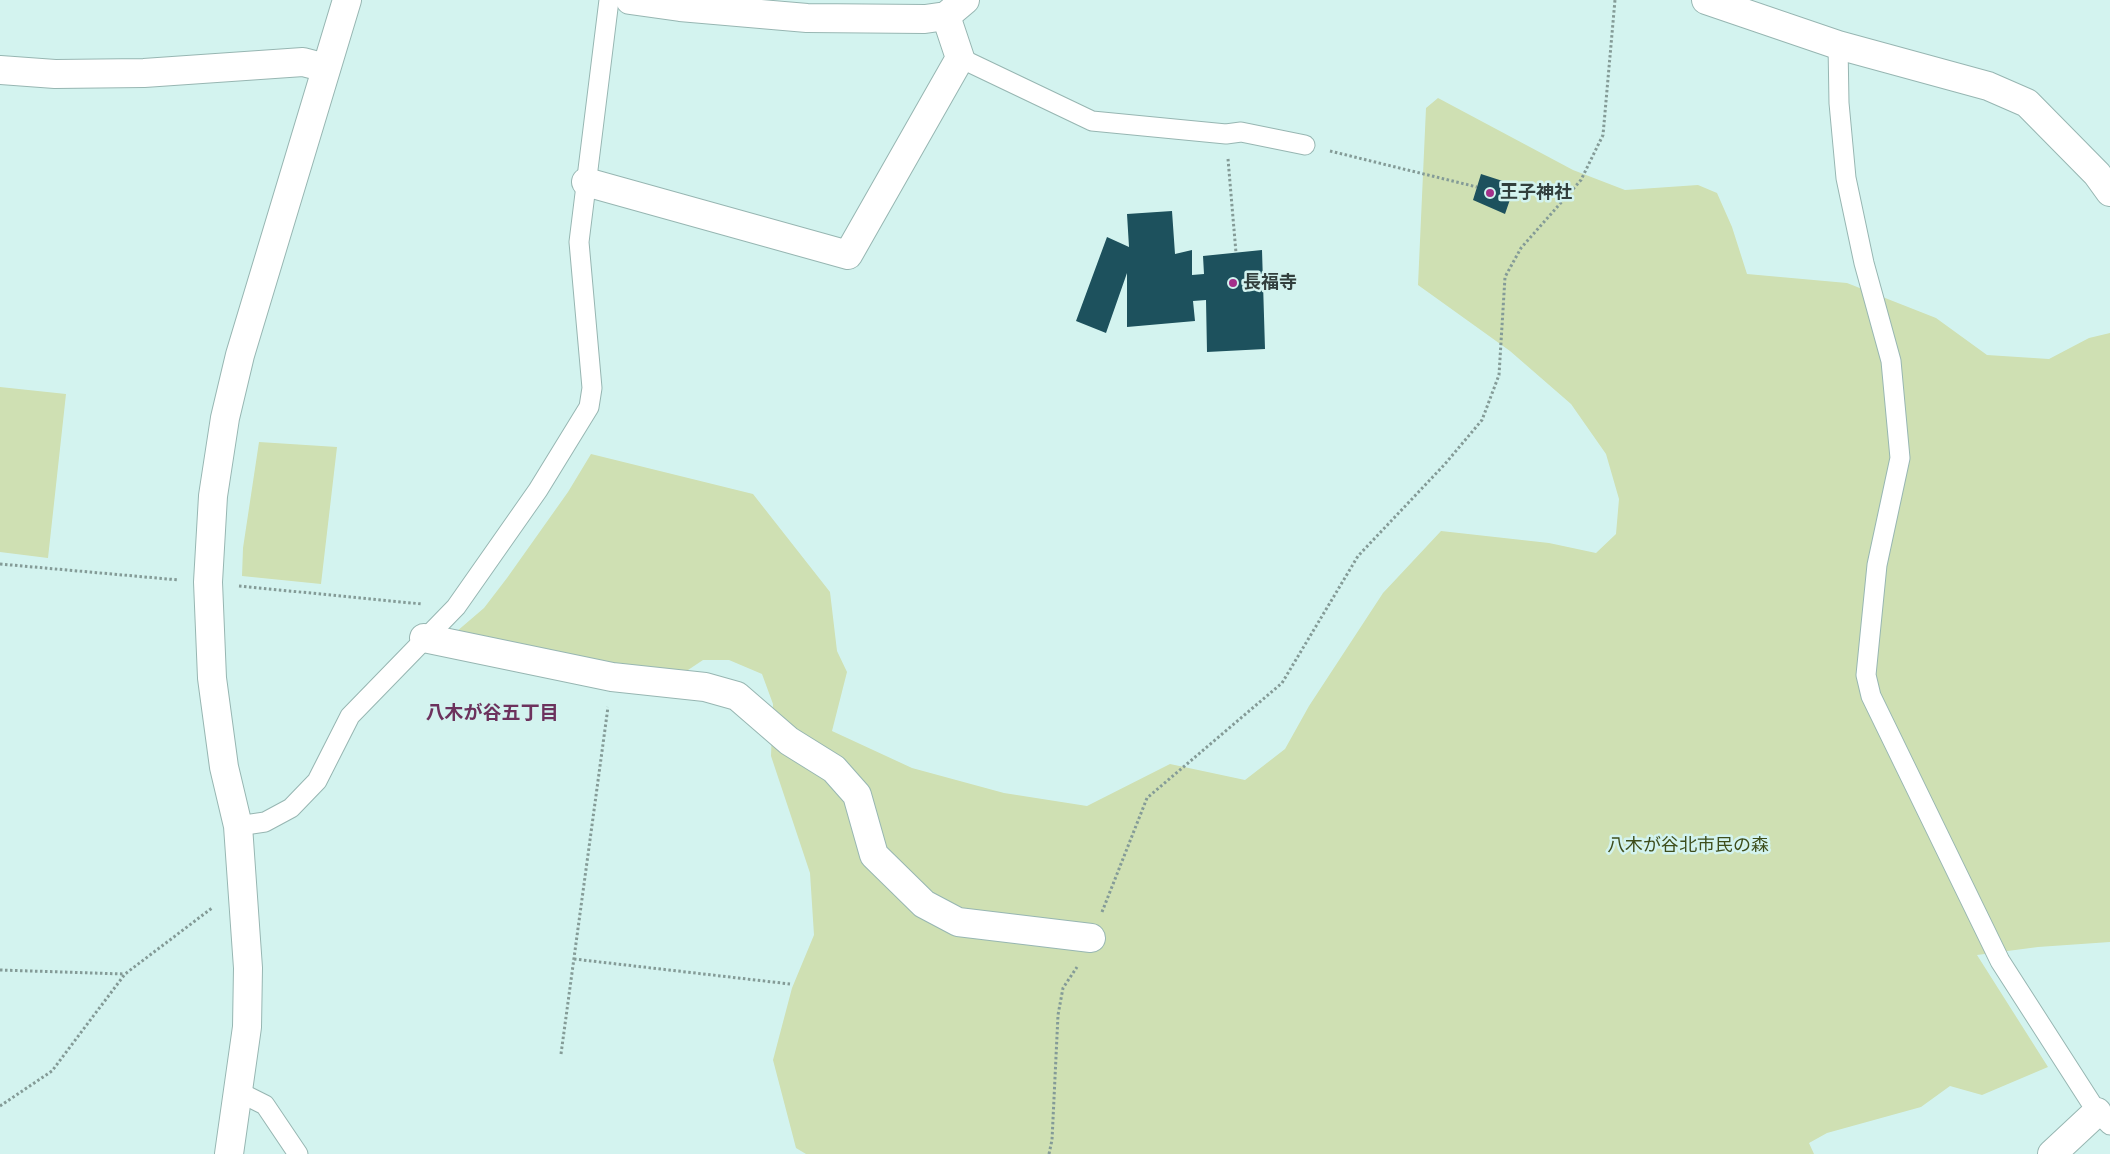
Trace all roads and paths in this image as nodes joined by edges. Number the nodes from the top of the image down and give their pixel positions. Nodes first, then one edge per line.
1 (347, 0) edge
2 (609, 0) edge
3 (630, 0) edge
4 (1615, 0) edge
5 (1706, 0) edge
6 (955, 8) edge
7 (1838, 44) junction
8 (960, 58) junction
9 (326, 68) junction
10 (0, 70) edge
11 (1226, 134) junction
12 (1305, 144) joint
13 (586, 182) junction
14 (1477, 187) dead end
15 (2110, 192) edge
16 (1236, 253) dead end
17 (424, 638) junction
18 (612, 677) junction
19 (238, 826) junction
20 (244, 900) junction
21 (1092, 938) junction
22 (574, 959) junction
23 (0, 970) edge
24 (124, 974) junction
25 (790, 984) dead end
26 (561, 1054) dead end
27 (239, 1092) junction
28 (0, 1106) edge
29 (2104, 1119) edge
30 (229, 1154) edge
31 (298, 1154) edge
32 (1049, 1154) edge
33 (2052, 1154) edge

1 - 9 street
2 - 13 lane
3 - 6 street
4 - 21 path
5 - 7 street
6 - 8 street
7 - 15 street
7 - 29 lane
8 - 11 lane
8 - 13 street
9 - 10 street
9 - 19 street
11 - 12 lane
11 - 16 path
12 - 14 path
13 - 17 lane
17 - 18 street
17 - 19 lane
18 - 21 street
18 - 22 path
19 - 20 street
20 - 24 path
20 - 27 street
21 - 32 path
22 - 25 path
22 - 26 path
23 - 24 path
24 - 28 path
27 - 30 street
27 - 31 lane
29 - 33 street

